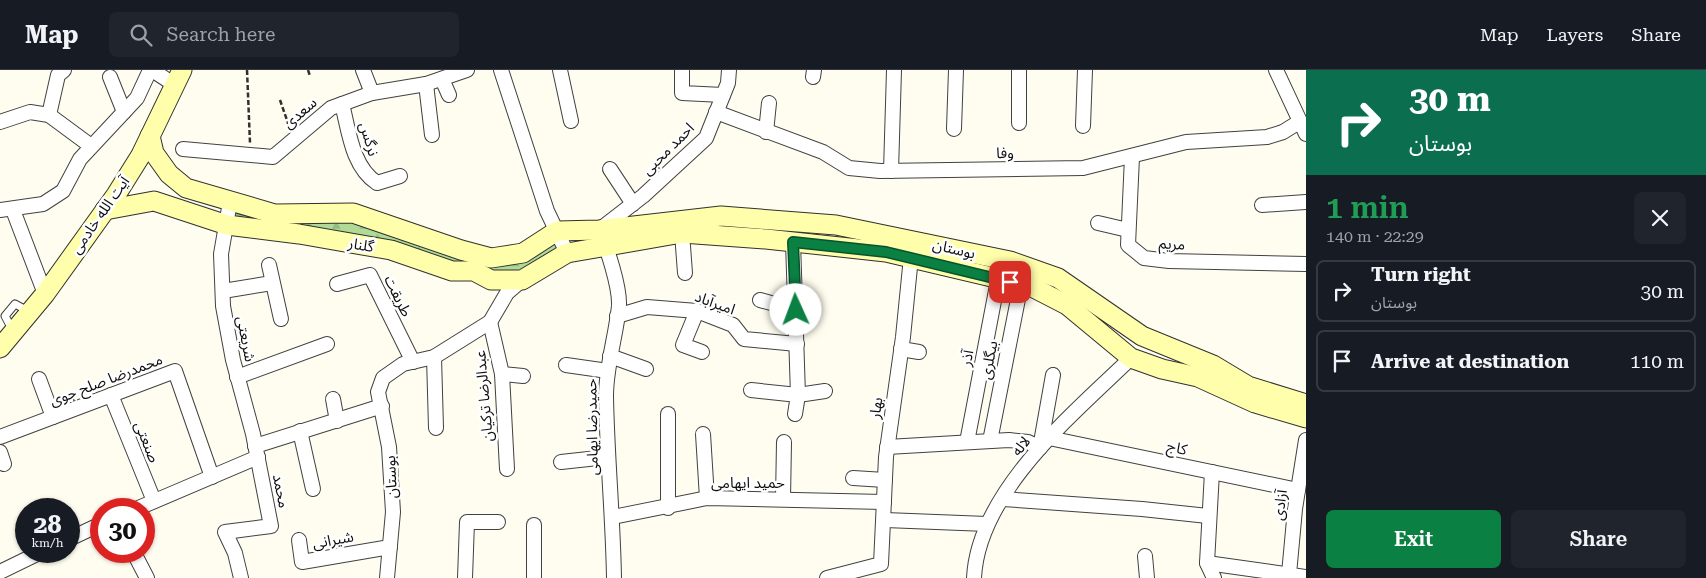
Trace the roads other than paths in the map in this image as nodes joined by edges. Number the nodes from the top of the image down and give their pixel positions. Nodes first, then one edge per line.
1 (64, 70) edge
2 (151, 70) edge
3 (362, 70) edge
4 (467, 70) edge
5 (501, 70) edge
6 (560, 70) edge
7 (682, 70) edge
8 (730, 70) edge
9 (894, 70) edge
10 (956, 70) edge
11 (1019, 70) edge
12 (1085, 70) edge
13 (1276, 70) edge
14 (110, 77) dead end
15 (178, 78) edge
16 (442, 79) junction
17 (426, 84) junction
18 (372, 93) junction
19 (449, 95) dead end
20 (724, 95) junction
21 (769, 103) dead end
22 (342, 104) junction
23 (124, 112) junction
24 (716, 112) junction
25 (49, 115) junction
26 (571, 121) dead end
27 (0, 122) edge
28 (1019, 123) dead end
29 (1082, 126) dead end
30 (1303, 128) edge
31 (954, 130) dead end
32 (766, 132) junction
33 (432, 135) dead end
34 (152, 144) junction
35 (91, 146) junction
36 (183, 150) dead end
37 (1132, 157) junction
38 (610, 169) dead end
39 (891, 171) junction
40 (400, 176) dead end
41 (230, 202) junction
42 (1306, 202) edge
43 (633, 204) junction
44 (1262, 205) dead end
45 (7, 210) edge
46 (105, 210) junction
47 (1098, 223) dead end
48 (227, 225) junction
49 (599, 230) junction
50 (1128, 230) junction
51 (557, 231) junction
52 (682, 233) junction
53 (793, 242) junction
54 (608, 247) junction
55 (567, 253) junction
56 (911, 257) junction
57 (1306, 264) edge
58 (269, 266) dead end
59 (685, 273) dead end
60 (522, 280) junction
61 (998, 280) junction
62 (272, 283) junction
63 (337, 284) dead end
64 (1021, 284) junction
65 (223, 291) junction
66 (45, 294) junction
67 (760, 300) dead end
68 (796, 310) junction
69 (697, 311) junction
70 (617, 316) junction
71 (281, 319) dead end
72 (490, 322) junction
73 (327, 344) dead end
74 (797, 344) junction
75 (0, 348) edge
76 (901, 349) junction
77 (702, 352) dead end
78 (919, 352) dead end
79 (610, 356) junction
80 (434, 357) junction
81 (1131, 358) junction
82 (413, 362) junction
83 (566, 365) dead end
84 (646, 369) dead end
85 (608, 371) junction
86 (502, 374) junction
87 (1053, 375) dead end
88 (523, 376) dead end
89 (238, 377) junction
90 (39, 379) dead end
91 (751, 390) dead end
92 (825, 391) dead end
93 (110, 395) junction
94 (798, 395) junction
95 (333, 399) dead end
96 (1306, 404) edge
97 (382, 406) junction
98 (668, 414) dead end
99 (795, 414) dead end
100 (53, 417) junction
101 (1306, 418) edge
102 (337, 421) junction
103 (436, 428) dead end
104 (300, 431) junction
105 (703, 434) dead end
106 (0, 437) edge
107 (1306, 440) edge
108 (990, 441) junction
109 (784, 442) dead end
110 (967, 442) junction
111 (1044, 443) junction
112 (887, 447) junction
113 (256, 452) junction
114 (606, 457) junction
115 (561, 462) dead end
116 (506, 468) dead end
117 (1212, 472) junction
118 (212, 477) junction
119 (853, 478) dead end
120 (885, 480) junction
121 (313, 489) dead end
122 (1298, 490) junction
123 (153, 498) edge
124 (707, 498) junction
125 (783, 499) junction
126 (1002, 499) junction
127 (155, 501) edge
128 (884, 502) junction
129 (668, 508) junction
130 (1208, 516) junction
131 (613, 517) junction
132 (885, 520) junction
133 (498, 522) dead end
134 (987, 524) junction
135 (534, 525) dead end
136 (299, 540) dead end
137 (390, 547) junction
138 (1145, 556) dead end
139 (18, 563) edge
140 (139, 563) edge
141 (1207, 563) junction
142 (0, 572) edge
143 (1289, 574) junction
144 (1306, 577) edge
145 (147, 578) edge
146 (241, 578) edge
147 (387, 578) edge
148 (465, 578) edge
149 (534, 578) edge
150 (614, 578) edge
151 (827, 578) edge
152 (974, 578) edge
153 (1147, 578) edge
154 (1214, 578) edge

1 - 25 street
2 - 15 street
2 - 23 street
3 - 18 street
4 - 16 street, سعدی
5 - 51 street
6 - 26 street
7 - 20 street
8 - 20 street, احمد محبی
9 - 39 street
10 - 31 street
11 - 28 street
12 - 29 street
13 - 30 street
14 - 23 street
15 - 34 street, آیت الله خادمی
16 - 17 street, سعدی
16 - 19 street
17 - 18 street, سعدی
17 - 33 street
18 - 22 street, سعدی
20 - 24 street, احمد محبی
21 - 32 street
22 - 36 street, سعدی
22 - 40 street, نرگس
23 - 35 street
24 - 32 street, وفا
24 - 43 street, احمد محبی
25 - 27 street
25 - 35 street
30 - 37 street, وفا
32 - 39 street, وفا
34 - 41 street, گلنار
34 - 46 street, آیت الله خادمی
35 - 45 street
37 - 39 street, وفا
37 - 50 street, مریم
38 - 43 street
41 - 48 street, شریعتی
41 - 51 street, گلنار
42 - 44 street
43 - 49 street, احمد محبی
45 - 66 street
46 - 48 street, گلنار
46 - 66 street, آیت الله خادمی
47 - 50 street
48 - 60 street, گلنار
48 - 65 street, شریعتی
49 - 51 street
49 - 54 street, حمیدرضا ایهامی
49 - 96 street, بوستان
50 - 57 street, مریم
51 - 55 street
52 - 53 street, بوستان
52 - 54 street, بوستان
52 - 59 street
53 - 56 street, بوستان
53 - 68 street
54 - 55 street
54 - 70 street, حمیدرضا ایهامی
55 - 60 street
56 - 61 street, بوستان
56 - 76 street, بهار
58 - 62 street
60 - 72 street
61 - 64 street, بوستان
61 - 110 street, آذر
62 - 65 street
62 - 71 street
63 - 82 street, طریقت
64 - 81 street, بوستان
64 - 108 street, بیگلری
65 - 89 street, شریعتی
66 - 75 street, آیت الله خادمی
67 - 68 street
68 - 74 street
69 - 70 street, امیرآباد
69 - 74 street, امیرآباد
69 - 77 street
70 - 79 street, حمیدرضا ایهامی
72 - 80 street
72 - 86 street, عبدالرضا ترکیان
73 - 89 street
74 - 94 street
76 - 78 street
76 - 112 street, بهار
79 - 84 street
79 - 85 street, حمیدرضا ایهامی
80 - 82 street
80 - 103 street
81 - 101 street, بوستان
81 - 111 street, لاله
82 - 97 street, بوستان
83 - 85 street
85 - 114 street, حمیدرضا ایهامی
86 - 88 street
86 - 116 street, عبدالرضا ترکیان
87 - 111 street
89 - 113 street, شریعتی
90 - 100 street
91 - 94 street
92 - 94 street
93 - 100 street, محمدرضا صلح جوی
93 - 118 street, محمدرضا صلح جوی
93 - 123 street, صنعتی
94 - 99 street
95 - 102 street
97 - 102 street
97 - 137 street, بوستان
98 - 129 street
100 - 106 street, محمدرضا صلح جوی
102 - 104 street
104 - 113 street
104 - 121 street
105 - 124 street
107 - 122 street, آزادی
108 - 110 street, کاج
108 - 111 street, کاج
109 - 125 street
110 - 112 street, کاج
111 - 117 street, کاج
111 - 126 street, لاله
112 - 120 street, بهار
113 - 118 street
113 - 146 street, محمد
114 - 115 street
114 - 131 street, حمیدرضا ایهامی
117 - 122 street, کاج
117 - 130 street
118 - 127 street
119 - 120 street
120 - 128 street, بهار
122 - 143 street, آزادی
124 - 125 street, حمید ایهامی
124 - 129 street, حمید ایهامی
125 - 128 street, حمید ایهامی
126 - 130 street
126 - 134 street, لاله
128 - 132 street, بهار
129 - 131 street, حمید ایهامی
130 - 141 street
131 - 150 street, حمیدرضا ایهامی
132 - 134 street
132 - 151 street, بهار
133 - 148 street
134 - 152 street, لاله
135 - 149 street
136 - 137 street, شیرانی
137 - 147 street, بوستان
138 - 153 street
139 - 142 street
140 - 145 street
141 - 143 street
141 - 154 street
143 - 144 street

